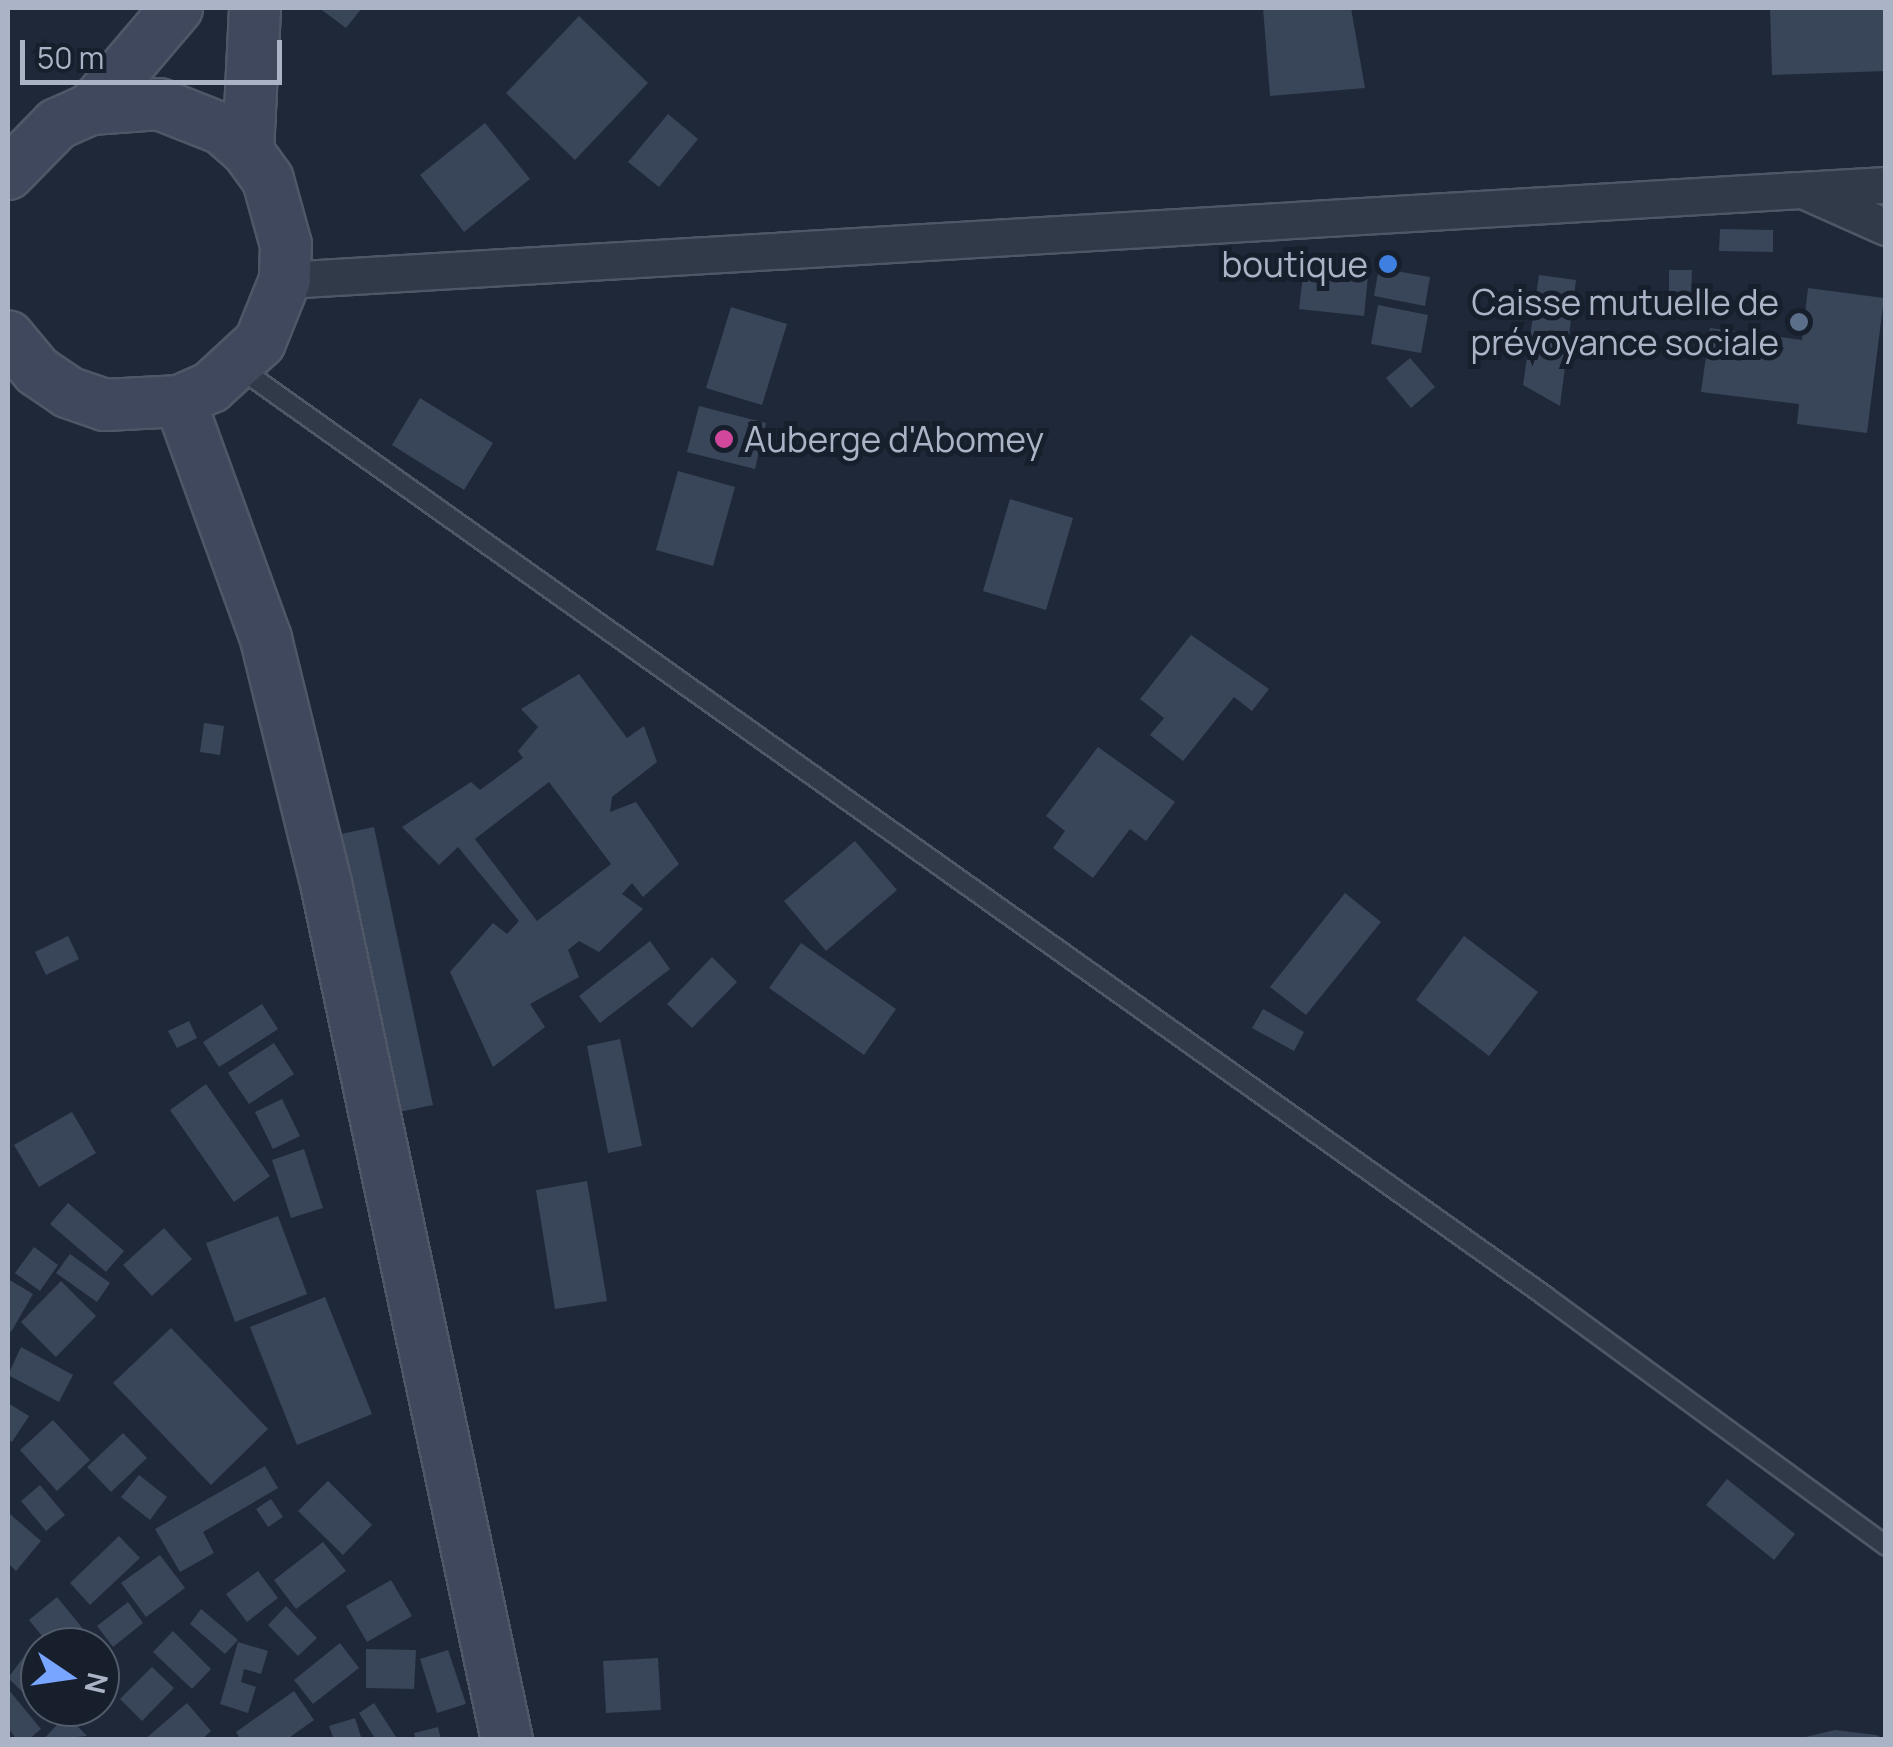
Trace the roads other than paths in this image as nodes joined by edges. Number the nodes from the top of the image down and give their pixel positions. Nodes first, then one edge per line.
1 (178, 8) edge
2 (255, 8) edge
3 (90, 109) junction
4 (248, 152) junction
5 (8, 174) edge
6 (1886, 184) edge
7 (1800, 189) junction
8 (1886, 227) edge
9 (285, 280) junction
10 (17, 363) edge
11 (238, 367) junction
12 (180, 401) junction
13 (1886, 1546) edge
14 (506, 1740) edge

1 - 3 street
2 - 4 street
3 - 4 street
3 - 5 street
4 - 9 street
6 - 7 street
7 - 8 street
7 - 9 street
9 - 11 street
10 - 12 street
11 - 12 street
11 - 13 lane
12 - 14 street

